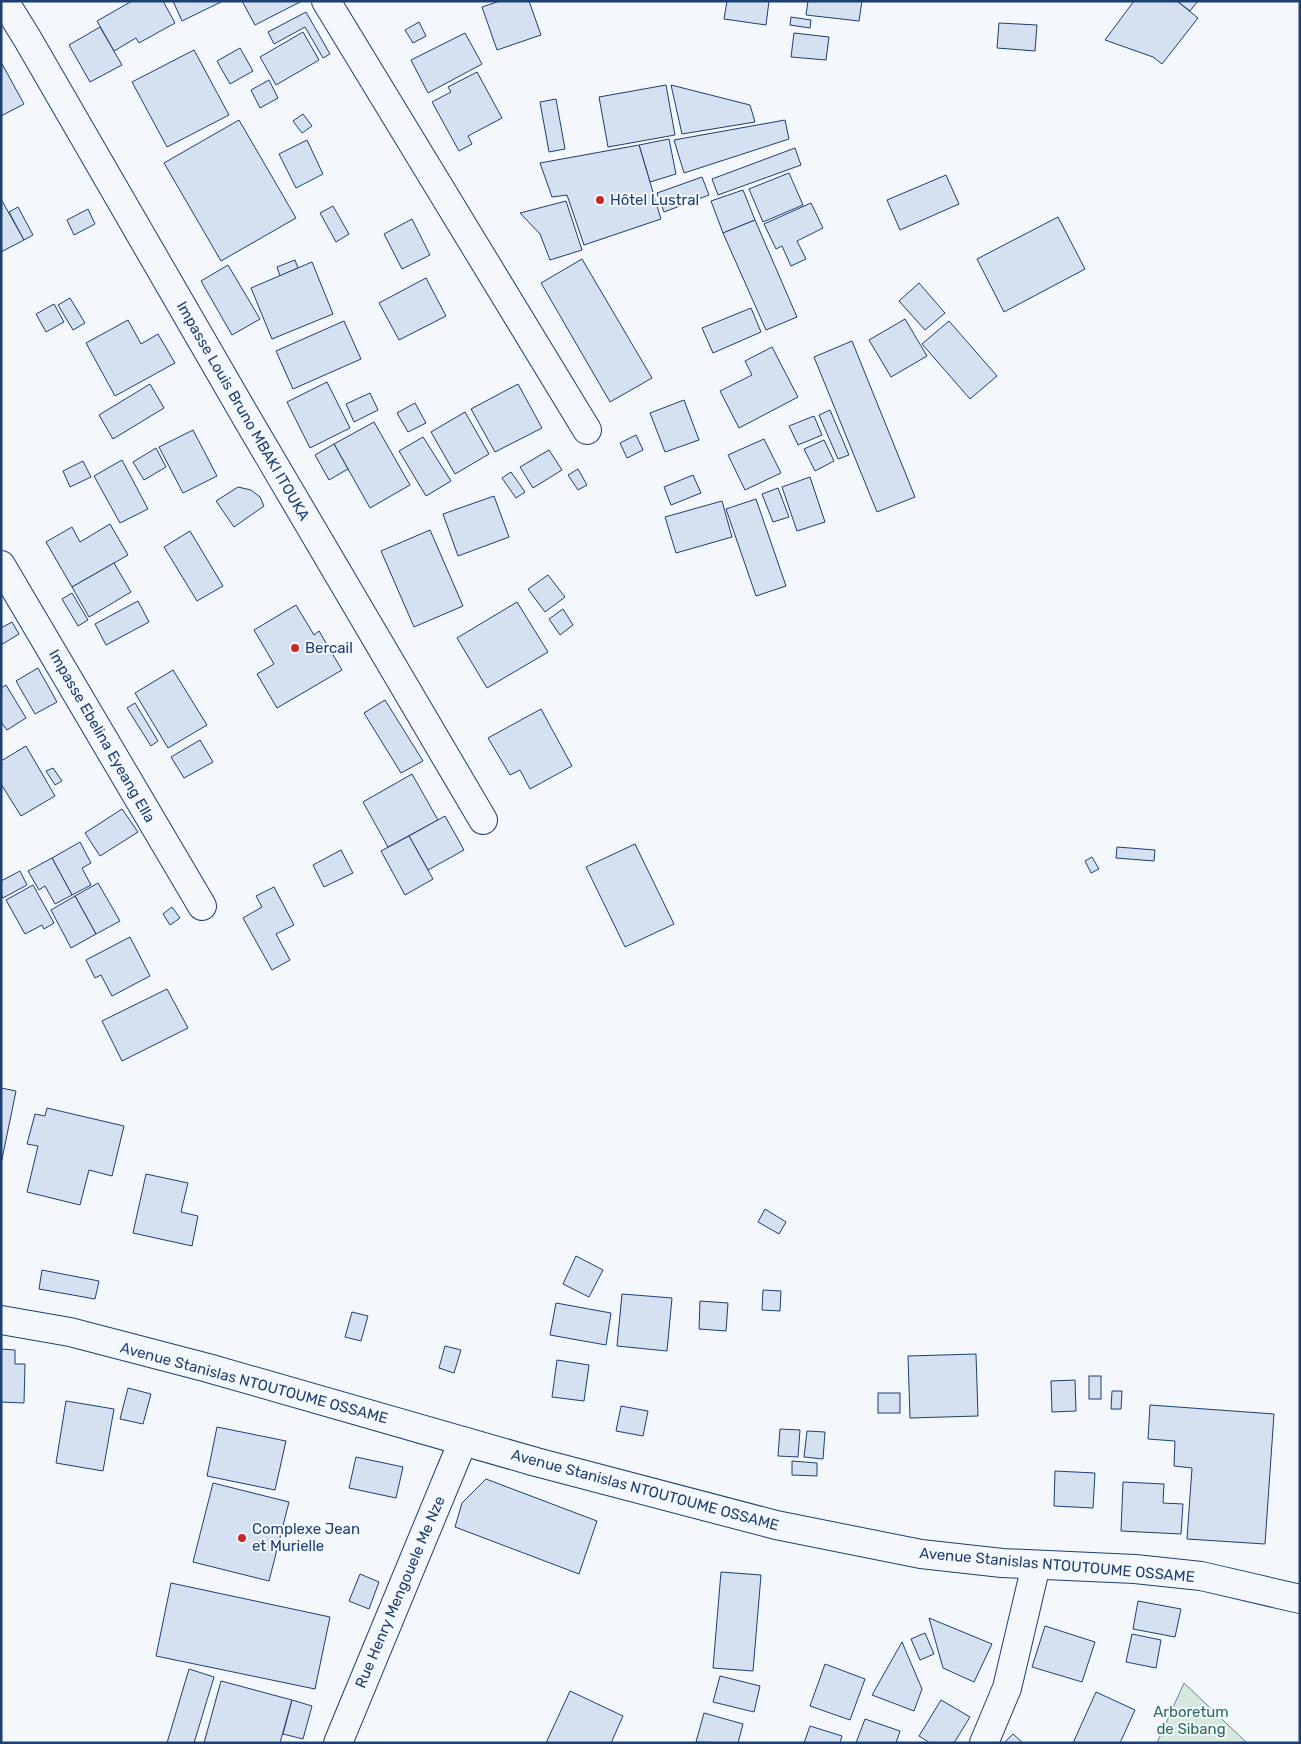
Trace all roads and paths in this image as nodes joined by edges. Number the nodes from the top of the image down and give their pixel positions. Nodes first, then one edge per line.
1 (4, 1) edge
2 (326, 1) edge
3 (588, 430) dead end
4 (1, 565) edge
5 (483, 820) dead end
6 (202, 906) dead end
7 (1, 1320) edge
8 (463, 1441) junction
9 (1036, 1565) junction
10 (1300, 1599) edge
11 (338, 1743) edge
12 (984, 1743) edge

1 - 5 street, Impasse Louis Bruno MBAKI ITOUKA
2 - 3 street
4 - 6 street, Impasse Ebelina Eyeang Ella
7 - 8 street, Avenue Stanislas NTOUTOUME OSSAME
8 - 9 street, Avenue Stanislas NTOUTOUME OSSAME
8 - 11 street, Rue Henry Mengouele Me Nze
9 - 10 street, Avenue Stanislas NTOUTOUME OSSAME
9 - 12 street

